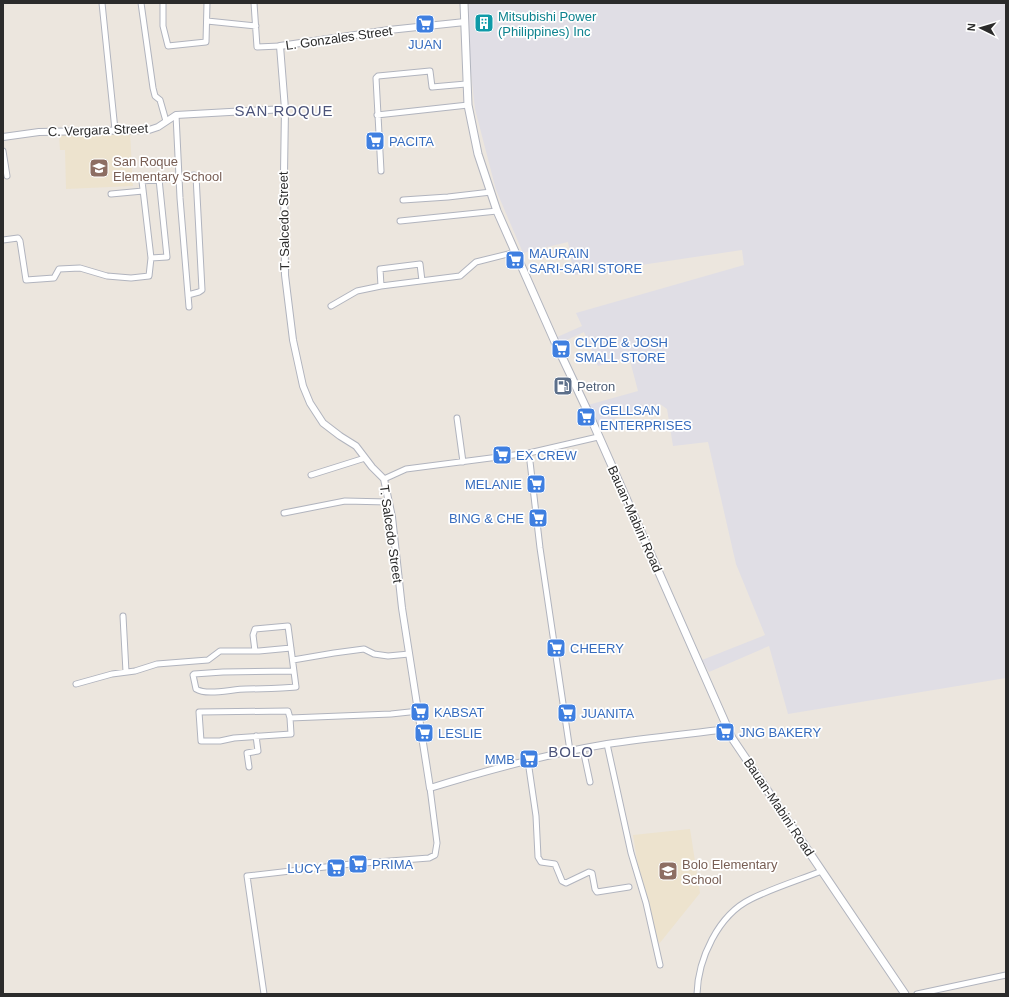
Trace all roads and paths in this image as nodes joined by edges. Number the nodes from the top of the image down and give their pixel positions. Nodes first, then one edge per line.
1 (102, 3) edge
2 (141, 3) edge
3 (163, 3) edge
4 (207, 3) edge
5 (254, 3) edge
6 (464, 3) edge
7 (207, 21) junction
8 (465, 22) junction
9 (256, 26) junction
10 (280, 46) junction
11 (466, 84) junction
12 (468, 105) junction
13 (285, 109) junction
14 (176, 115) junction
15 (377, 115) junction
16 (166, 121) junction
17 (115, 130) junction
18 (3, 137) edge
19 (3, 151) edge
20 (381, 171) dead end
21 (7, 176) dead end
22 (179, 178) junction
23 (159, 179) junction
24 (143, 191) junction
25 (491, 192) junction
26 (111, 194) dead end
27 (403, 200) dead end
28 (497, 211) junction
29 (400, 221) dead end
30 (3, 240) edge
31 (516, 252) junction
32 (151, 258) junction
33 (422, 281) junction
34 (381, 286) junction
35 (188, 295) junction
36 (331, 306) dead end
37 (189, 307) dead end
38 (457, 418) dead end
39 (598, 437) junction
40 (528, 453) junction
41 (365, 458) junction
42 (463, 462) junction
43 (311, 475) dead end
44 (384, 479) junction
45 (388, 502) junction
46 (284, 513) dead end
47 (123, 616) dead end
48 (291, 648) junction
49 (255, 651) junction
50 (409, 654) junction
51 (293, 660) junction
52 (294, 671) junction
53 (126, 672) junction
54 (76, 684) dead end
55 (419, 711) junction
56 (290, 718) junction
57 (728, 728) junction
58 (256, 736) junction
59 (607, 744) junction
60 (583, 749) junction
61 (570, 751) junction
62 (528, 761) junction
63 (250, 767) dead end
64 (590, 782) dead end
65 (430, 788) junction
66 (822, 871) junction
67 (629, 887) dead end
68 (660, 964) dead end
69 (1006, 974) edge
70 (264, 994) edge
71 (697, 994) edge
72 (905, 994) edge
73 (917, 994) edge

1 - 17 street
2 - 16 street
3 - 7 street
4 - 7 street
5 - 9 street, L. Gonzales Street
6 - 8 main road, Bauan-Mabini Road
7 - 9 street
8 - 10 street, L. Gonzales Street
8 - 11 main road, Bauan-Mabini Road
9 - 10 street, L. Gonzales Street
10 - 13 street, T. Salcedo Street
11 - 12 main road, Bauan-Mabini Road
11 - 15 street
12 - 15 street
12 - 25 main road, Bauan-Mabini Road
13 - 14 street, C. Vergara Street
13 - 41 street, T. Salcedo Street
14 - 16 street, C. Vergara Street
14 - 22 street
15 - 20 street
16 - 17 street, C. Vergara Street
17 - 18 street, C. Vergara Street
19 - 21 street
22 - 23 street
22 - 35 street
22 - 35 street
23 - 24 street
23 - 32 street
24 - 26 street
24 - 32 street
25 - 27 street
25 - 28 main road, Bauan-Mabini Road
28 - 29 street
28 - 31 main road, Bauan-Mabini Road
30 - 32 street
31 - 33 street
31 - 39 main road, Bauan-Mabini Road
33 - 34 street
33 - 34 street
34 - 36 street
35 - 37 street
38 - 42 street
39 - 40 street
39 - 57 main road, Bauan-Mabini Road
40 - 42 street
40 - 61 street
41 - 43 street
41 - 44 street, T. Salcedo Street
42 - 44 street
44 - 45 street, T. Salcedo Street
45 - 46 street
45 - 50 street, T. Salcedo Street
47 - 53 street
48 - 49 street
48 - 49 street
48 - 51 street
49 - 53 street
50 - 51 street
50 - 55 street, T. Salcedo Street
51 - 52 street
52 - 52 street
53 - 54 street
55 - 56 street
55 - 65 street, T. Salcedo Street
56 - 58 street
56 - 58 street
57 - 59 street
57 - 66 main road, Bauan-Mabini Road
58 - 63 street
59 - 60 street
59 - 68 street
60 - 61 street
60 - 64 street
61 - 62 street
62 - 65 street
62 - 67 street
65 - 70 street, T. Salcedo Street
66 - 71 street
66 - 72 main road, Bauan-Mabini Road
69 - 73 street

